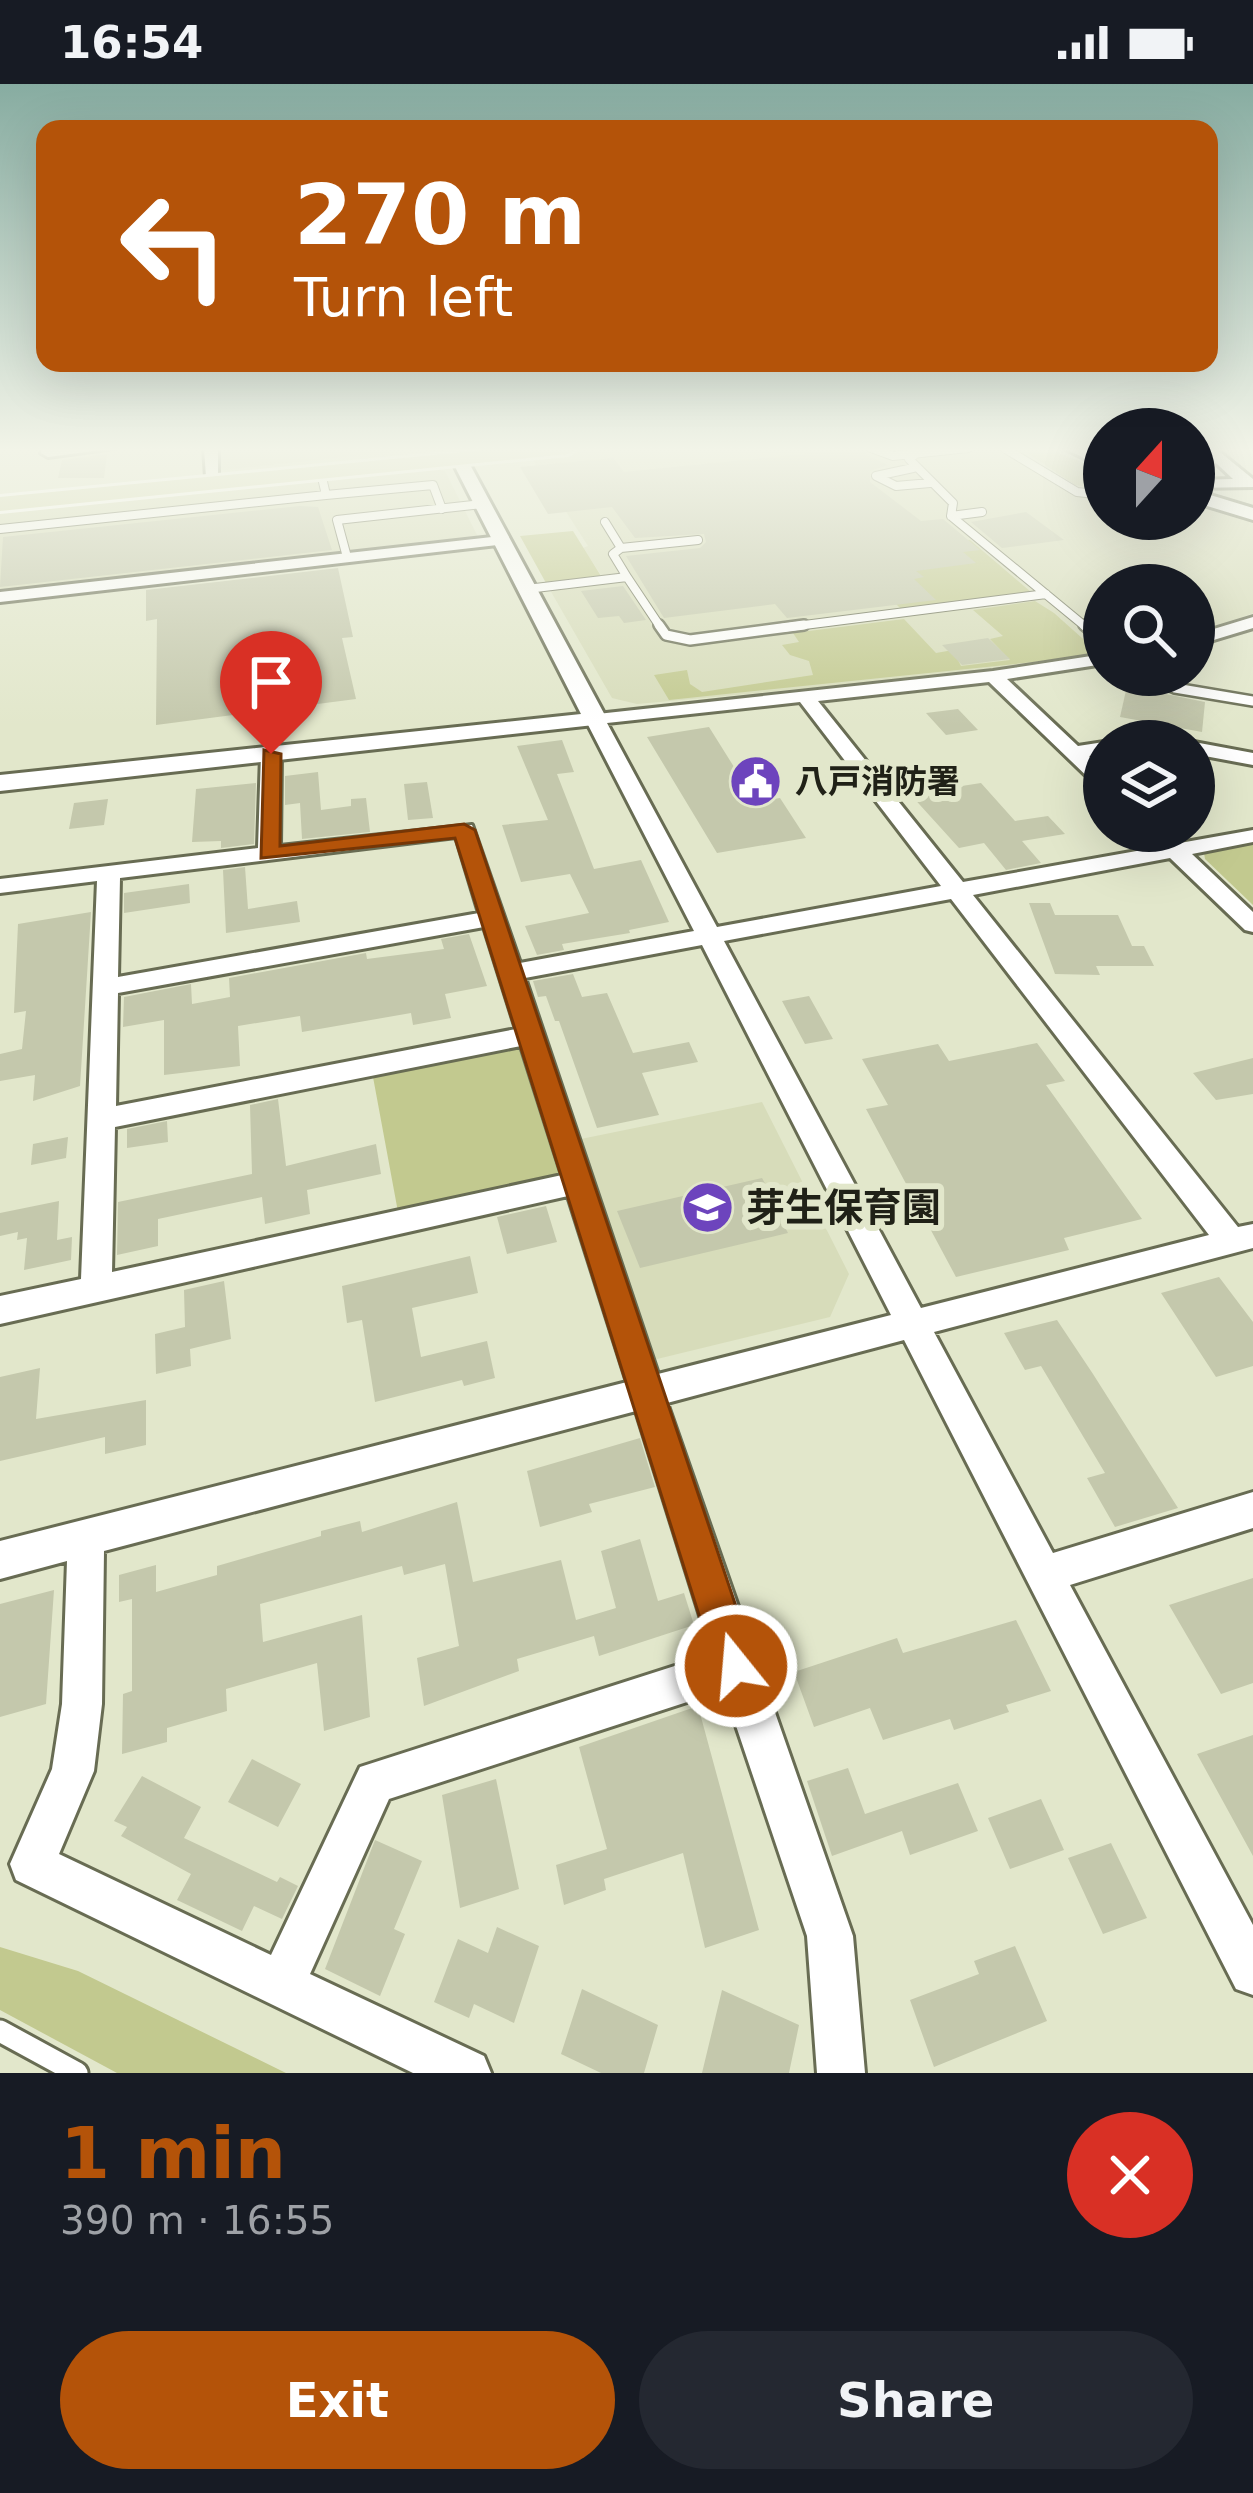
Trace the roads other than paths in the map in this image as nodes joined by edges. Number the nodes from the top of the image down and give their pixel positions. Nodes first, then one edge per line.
1 (343, 541) edge
2 (501, 541) joint
3 (617, 541) edge
4 (690, 541) edge
5 (981, 541) edge
6 (622, 548) junction
7 (347, 557) junction
8 (627, 577) junction
9 (527, 589) junction
10 (1046, 594) junction
11 (0, 597) edge
12 (1253, 622) edge
13 (1083, 625) edge
14 (1215, 634) edge
15 (1083, 662) edge
16 (993, 676) junction
17 (1215, 695) edge
18 (805, 697) junction
19 (1253, 701) edge
20 (595, 719) junction
21 (1083, 751) edge
22 (1073, 752) junction
23 (1215, 752) edge
24 (271, 754) junction
25 (1253, 760) edge
26 (1083, 762) edge
27 (0, 783) edge
28 (1253, 836) edge
29 (1215, 844) edge
30 (1176, 852) joint
31 (269, 854) junction
32 (109, 873) junction
33 (0, 886) edge
34 (959, 892) junction
35 (492, 918) junction
36 (1253, 925) edge
37 (710, 938) junction
38 (510, 973) junction
39 (106, 987) junction
40 (530, 1035) junction
41 (100, 1119) junction
42 (580, 1182) junction
43 (1243, 1239) edge
44 (96, 1288) junction
45 (0, 1310) edge
46 (913, 1321) junction
47 (650, 1393) junction
48 (1253, 1510) edge
49 (86, 1538) junction
50 (0, 1560) edge
51 (1046, 1574) junction
52 (736, 1666) junction
53 (1253, 1972) edge
54 (281, 1985) junction
55 (0, 2031) edge
56 (77, 2073) edge
57 (467, 2073) edge
58 (841, 2073) edge

1 - 7 lane
2 - 7 street
2 - 9 street
3 - 6 lane
4 - 6 lane
5 - 10 lane
6 - 8 lane
7 - 11 street
8 - 9 lane
8 - 10 lane
9 - 20 street
10 - 13 lane
12 - 14 street
15 - 16 street
16 - 18 street
16 - 22 street
17 - 19 lane
18 - 20 street
18 - 34 street
20 - 24 street
20 - 37 street
21 - 22 street
22 - 26 street
23 - 25 street
24 - 27 street
24 - 31 street
28 - 29 street
30 - 34 street
30 - 36 street
31 - 32 street
31 - 35 street
32 - 33 street
32 - 39 street
34 - 37 street
34 - 43 street
35 - 38 street
35 - 39 street
37 - 38 street
37 - 46 street
38 - 40 street
39 - 41 street
40 - 41 street
40 - 42 street
41 - 44 street
42 - 44 street
42 - 47 street
43 - 46 street
44 - 45 street
46 - 47 street
46 - 51 street
47 - 49 street
47 - 52 street
48 - 51 street
49 - 50 street
49 - 54 street
51 - 53 street
52 - 54 street
52 - 58 street
54 - 57 street
55 - 56 lane

